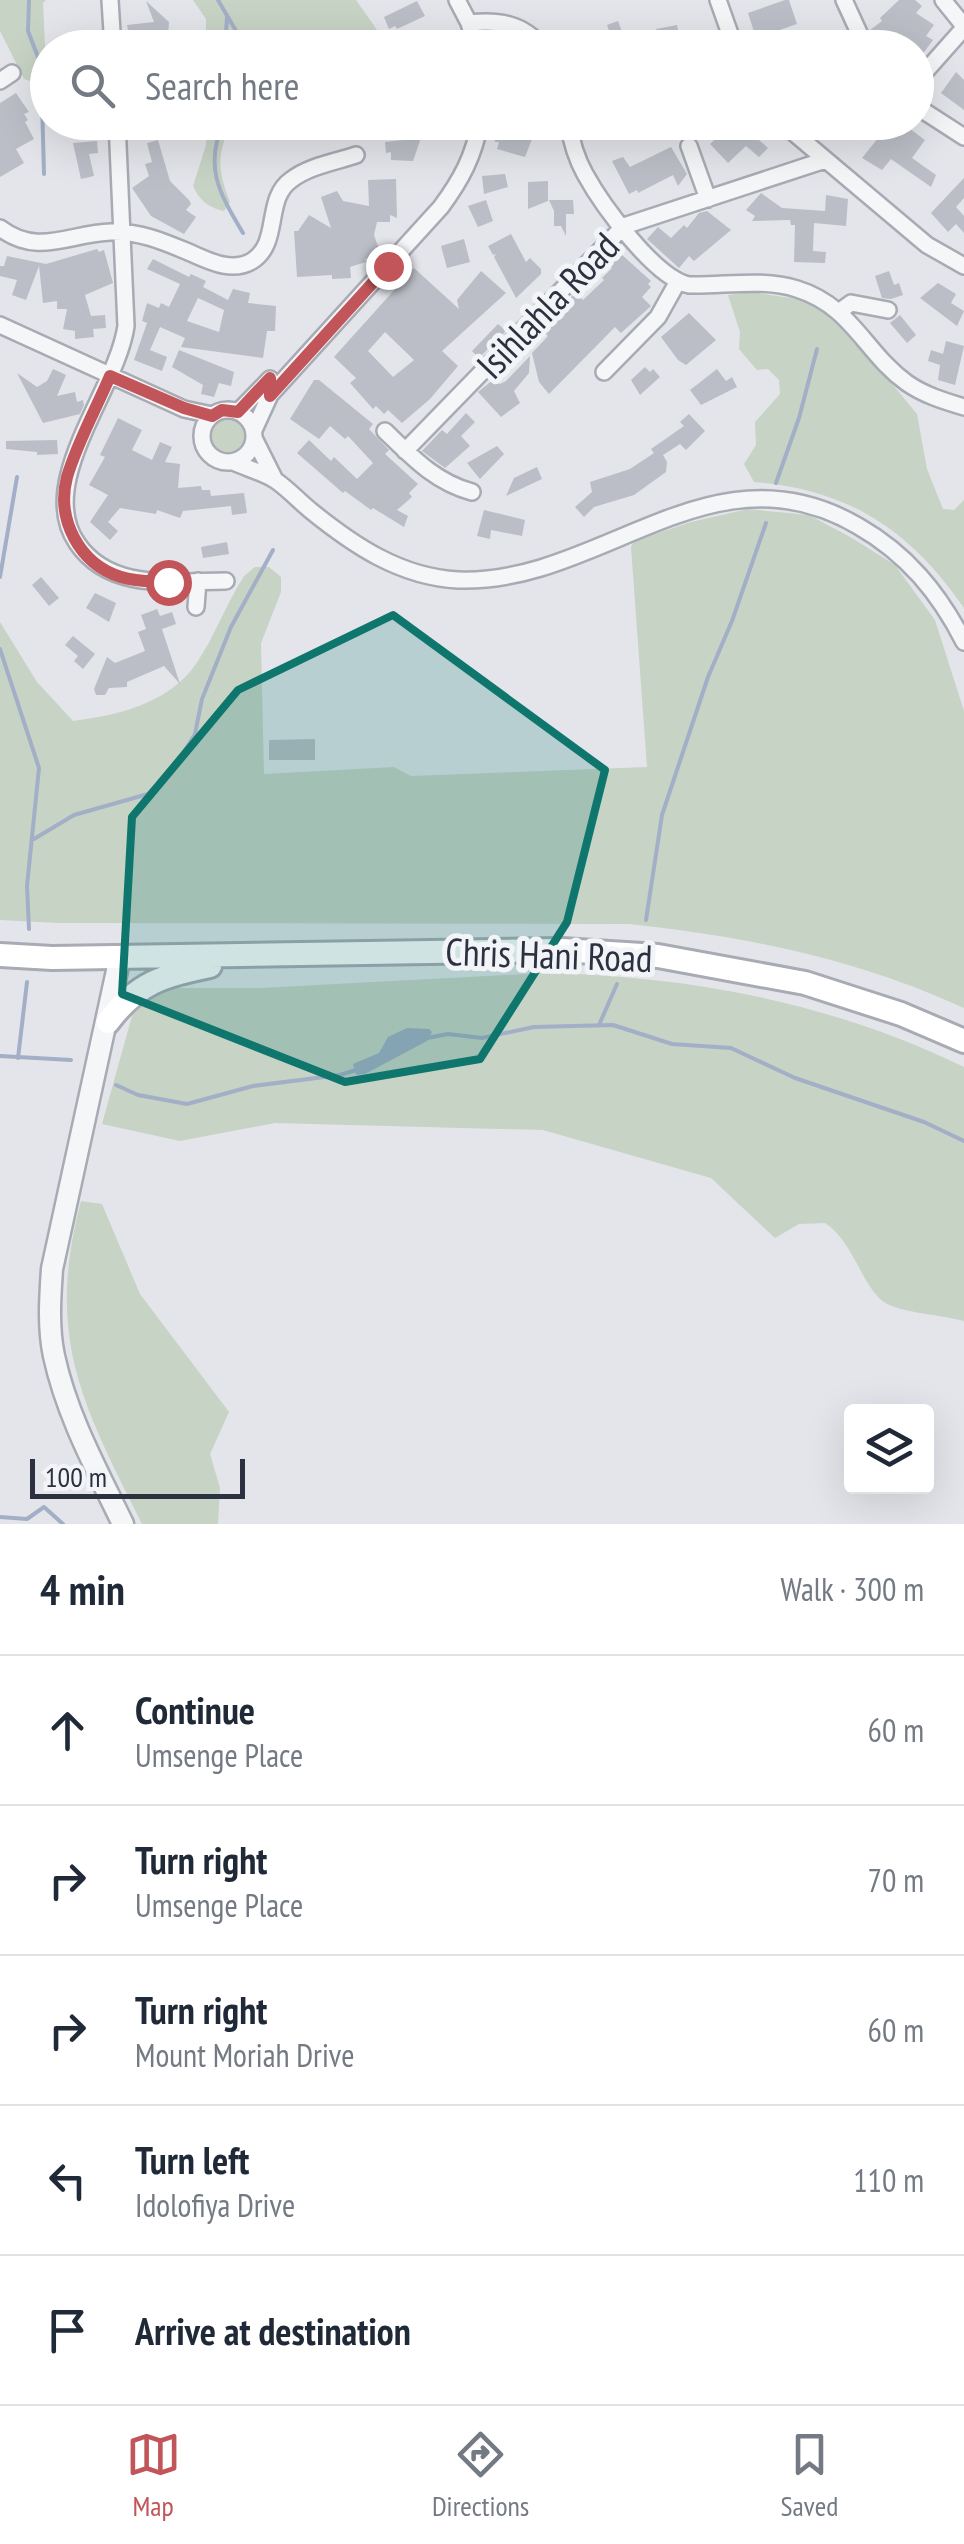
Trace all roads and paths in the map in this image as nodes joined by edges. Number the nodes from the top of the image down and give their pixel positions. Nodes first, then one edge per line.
1 (110, 0) edge
2 (456, 0) edge
3 (718, 0) edge
4 (844, 0) edge
5 (942, 0) edge
6 (469, 23) junction
7 (964, 27) edge
8 (112, 30) edge
9 (471, 30) edge
10 (524, 30) edge
11 (729, 30) edge
12 (858, 30) edge
13 (934, 61) edge
14 (934, 118) edge
15 (964, 137) edge
16 (118, 140) edge
17 (477, 140) edge
18 (574, 140) edge
19 (801, 140) edge
20 (689, 146) dead end
21 (356, 155) dead end
22 (825, 160) junction
23 (708, 199) junction
24 (624, 226) junction
25 (0, 228) edge
26 (124, 232) junction
27 (964, 266) edge
28 (678, 283) junction
29 (888, 310) dead end
30 (840, 312) junction
31 (0, 325) edge
32 (604, 372) dead end
33 (110, 376) junction
34 (270, 396) junction
35 (964, 407) edge
36 (238, 412) junction
37 (208, 421) junction
38 (385, 432) dead end
39 (254, 434) junction
40 (405, 450) junction
41 (233, 462) junction
42 (275, 480) junction
43 (472, 492) dead end
44 (226, 581) dead end
45 (198, 582) junction
46 (196, 607) dead end
47 (964, 642) edge
48 (0, 954) edge
49 (257, 955) junction
50 (120, 957) junction
51 (108, 1022) junction
52 (964, 1042) edge
53 (123, 1524) edge

1 - 8 street
2 - 6 street
3 - 11 street
4 - 12 street
5 - 7 street
6 - 9 street
6 - 10 street
7 - 13 street
14 - 15 street
16 - 26 street
17 - 34 street
18 - 24 street
19 - 22 street
20 - 23 street
21 - 26 street
22 - 23 street, Isihlahla Road
22 - 27 street
23 - 24 street, Isihlahla Road
24 - 28 street
24 - 40 street, Isihlahla Road
25 - 26 street
26 - 33 street
28 - 30 street
28 - 32 street
29 - 30 street
30 - 35 street
31 - 33 street
33 - 37 street
33 - 45 street
34 - 36 street
34 - 39 street
36 - 37 street
36 - 39 street
37 - 41 street
38 - 40 street
39 - 41 street
39 - 42 street
40 - 43 street
41 - 42 street
42 - 47 street
44 - 45 street
45 - 46 street
48 - 50 main road, Chris Hani Road
49 - 50 main road, Chris Hani Road
49 - 51 main road
49 - 52 main road, Chris Hani Road
50 - 51 street
51 - 53 street

